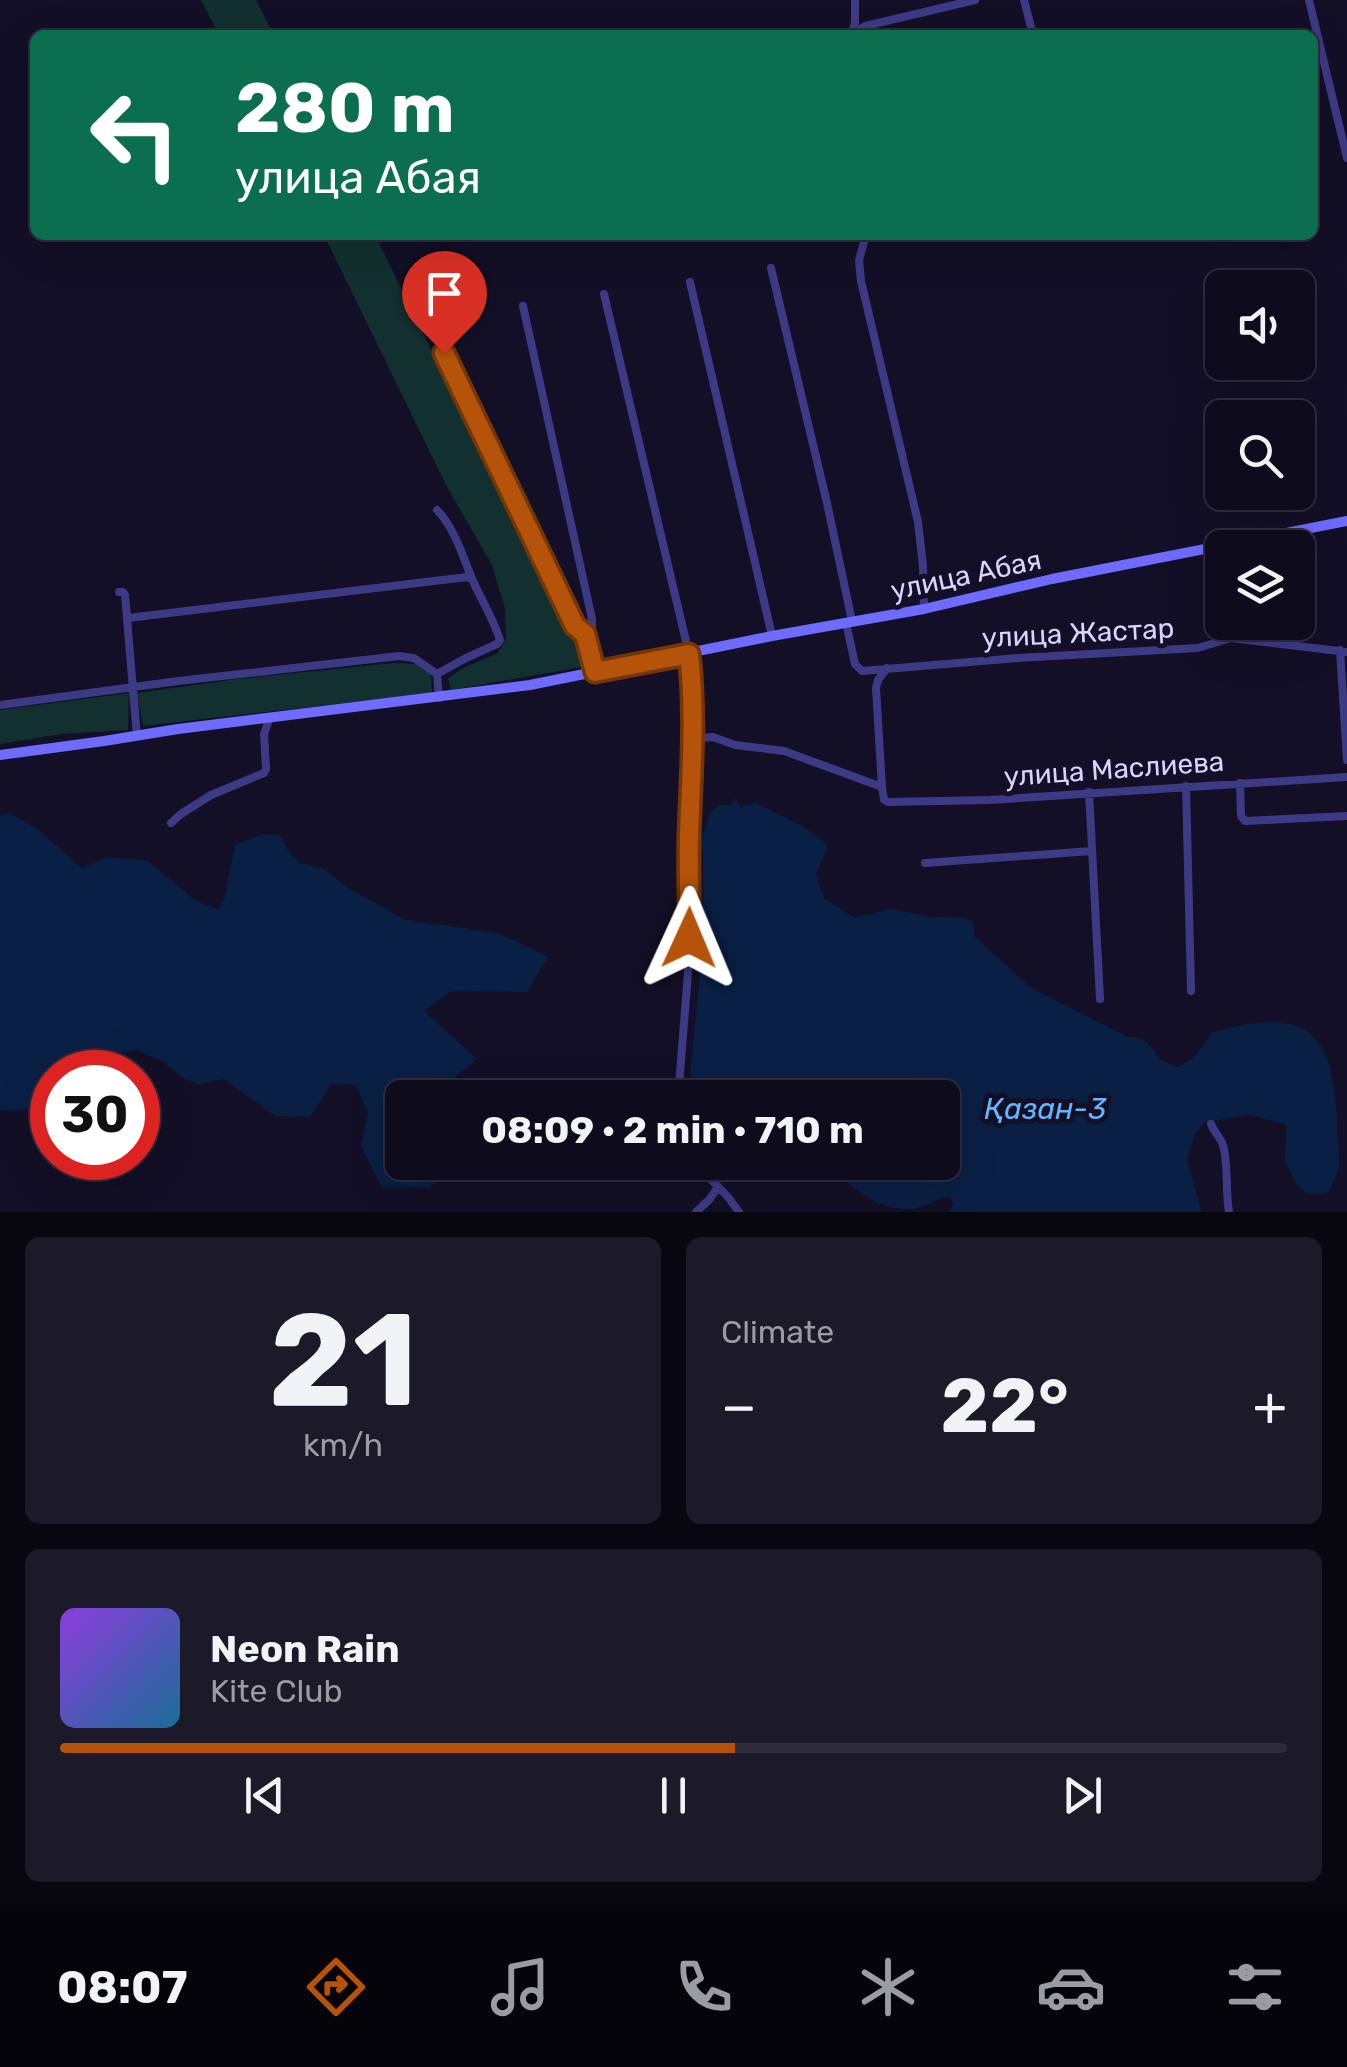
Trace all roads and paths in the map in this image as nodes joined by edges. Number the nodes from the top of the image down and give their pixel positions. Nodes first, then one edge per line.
1 (855, 0) edge
2 (975, 0) edge
3 (1024, 0) edge
4 (1309, 0) edge
5 (853, 30) edge
6 (868, 30) edge
7 (1032, 30) edge
8 (1316, 30) edge
9 (1318, 37) edge
10 (1347, 158) edge
11 (865, 240) edge
12 (771, 268) dead end
13 (690, 282) dead end
14 (604, 294) dead end
15 (523, 306) dead end
16 (430, 324) dead end
17 (438, 510) dead end
18 (1347, 521) edge
19 (472, 579) junction
20 (119, 592) dead end
21 (924, 609) junction
22 (128, 618) junction
23 (849, 622) junction
24 (585, 634) junction
25 (772, 636) junction
26 (1344, 651) edge
27 (689, 654) junction
28 (887, 668) junction
29 (595, 672) junction
30 (437, 674) junction
31 (133, 688) junction
32 (440, 698) junction
33 (0, 704) edge
34 (270, 717) junction
35 (137, 736) junction
36 (691, 739) junction
37 (0, 755) edge
38 (1347, 760) edge
39 (1347, 777) edge
40 (1240, 783) junction
41 (1186, 786) junction
42 (882, 788) junction
43 (1089, 792) junction
44 (1347, 816) edge
45 (171, 824) dead end
46 (1092, 850) junction
47 (925, 863) dead end
48 (1191, 991) dead end
49 (1100, 1000) dead end
50 (679, 1080) edge
51 (1211, 1124) dead end
52 (711, 1180) edge
53 (718, 1187) junction
54 (696, 1212) edge
55 (739, 1212) edge
56 (1230, 1212) edge

1 - 5 street
2 - 6 street
3 - 7 street
4 - 8 street
9 - 10 street
11 - 21 street
12 - 23 street
13 - 25 street
14 - 27 street
15 - 24 street
16 - 24 street
17 - 19 street
18 - 21 main road, улица Абая
19 - 22 street
19 - 30 street
20 - 22 street
21 - 23 main road, улица Абая
22 - 31 street
23 - 25 main road, улица Абая
23 - 28 street
24 - 29 street
25 - 27 main road, улица Абая
26 - 28 street, улица Жастар
26 - 38 street
27 - 29 main road, улица Абая
27 - 36 street
28 - 42 street
29 - 32 main road, улица Абая
30 - 31 street
30 - 32 street
31 - 33 street
31 - 35 street
32 - 34 main road, улица Абая
34 - 35 main road, улица Абая
34 - 45 street
35 - 37 main road, улица Абая
36 - 42 street
36 - 50 street
39 - 40 street, улица Маслиева
40 - 41 street, улица Маслиева
40 - 44 street
41 - 43 street, улица Маслиева
41 - 48 street
42 - 43 street, улица Маслиева
43 - 46 street
46 - 47 street
46 - 49 street
51 - 56 street
52 - 53 street
53 - 54 street
53 - 55 street

